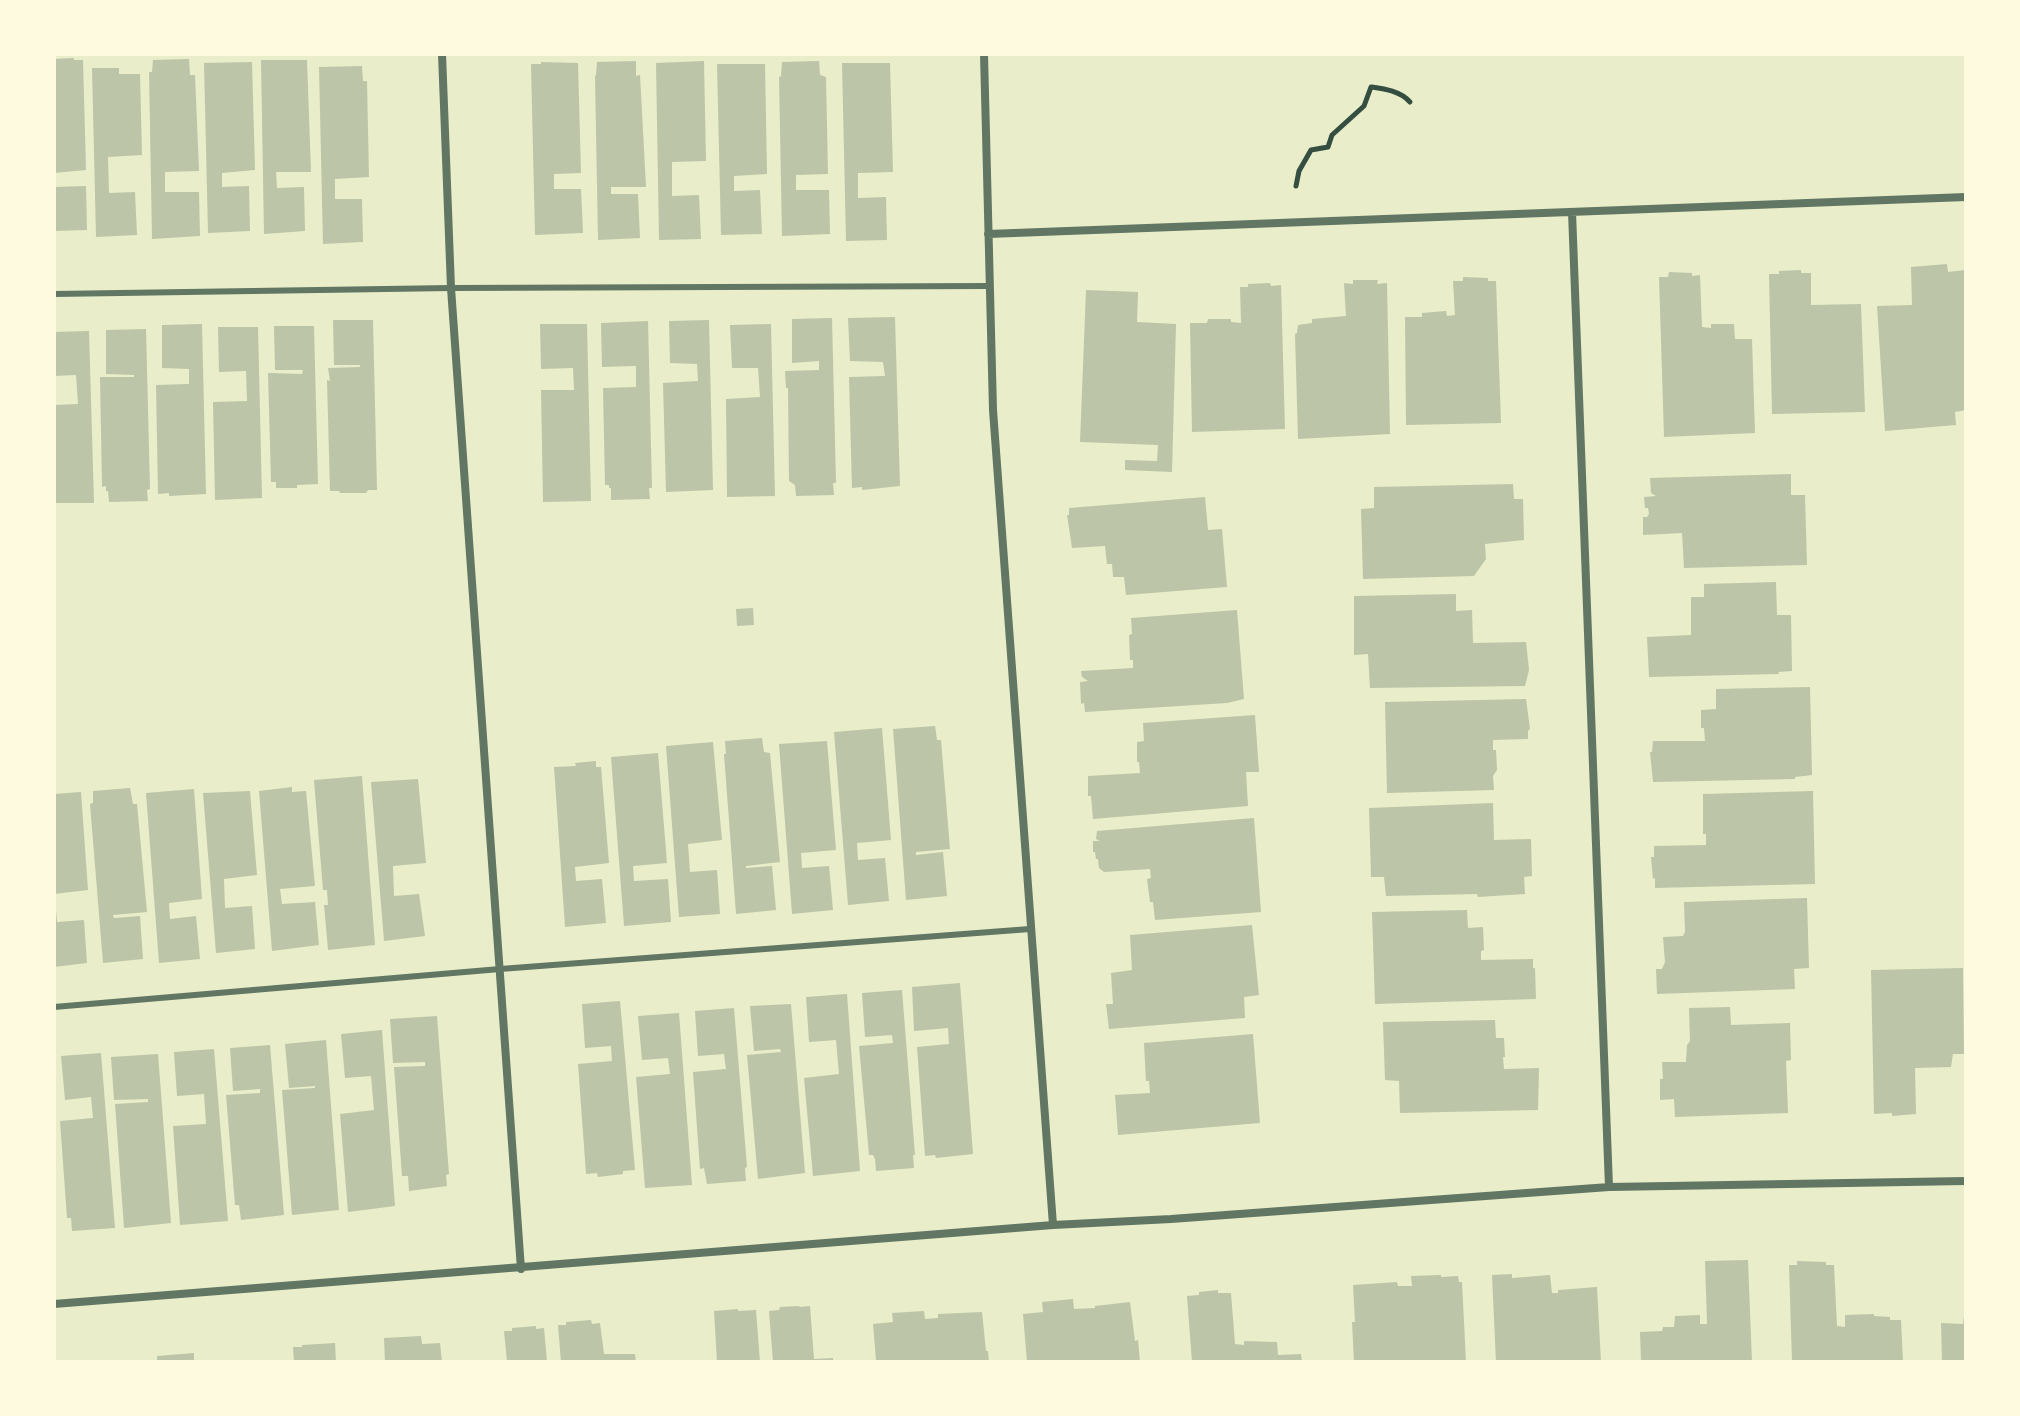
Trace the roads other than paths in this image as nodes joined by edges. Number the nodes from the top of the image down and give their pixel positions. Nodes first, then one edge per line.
1 (442, 54) edge
2 (984, 54) edge
3 (1966, 197) edge
4 (1572, 212) junction
5 (988, 234) junction
6 (989, 286) junction
7 (451, 288) junction
8 (54, 294) edge
9 (1030, 929) junction
10 (500, 969) junction
11 (54, 1007) edge
12 (1966, 1181) edge
13 (1609, 1187) junction
14 (1053, 1225) junction
15 (521, 1269) junction
16 (54, 1304) edge

1 - 7 street
2 - 5 street
3 - 4 street
4 - 5 street
4 - 13 street
5 - 6 street
6 - 7 lane
6 - 9 street
7 - 8 lane
7 - 10 street
9 - 10 lane
9 - 14 street
10 - 11 lane
10 - 15 street
12 - 13 street
13 - 14 street
14 - 15 street
15 - 16 street

